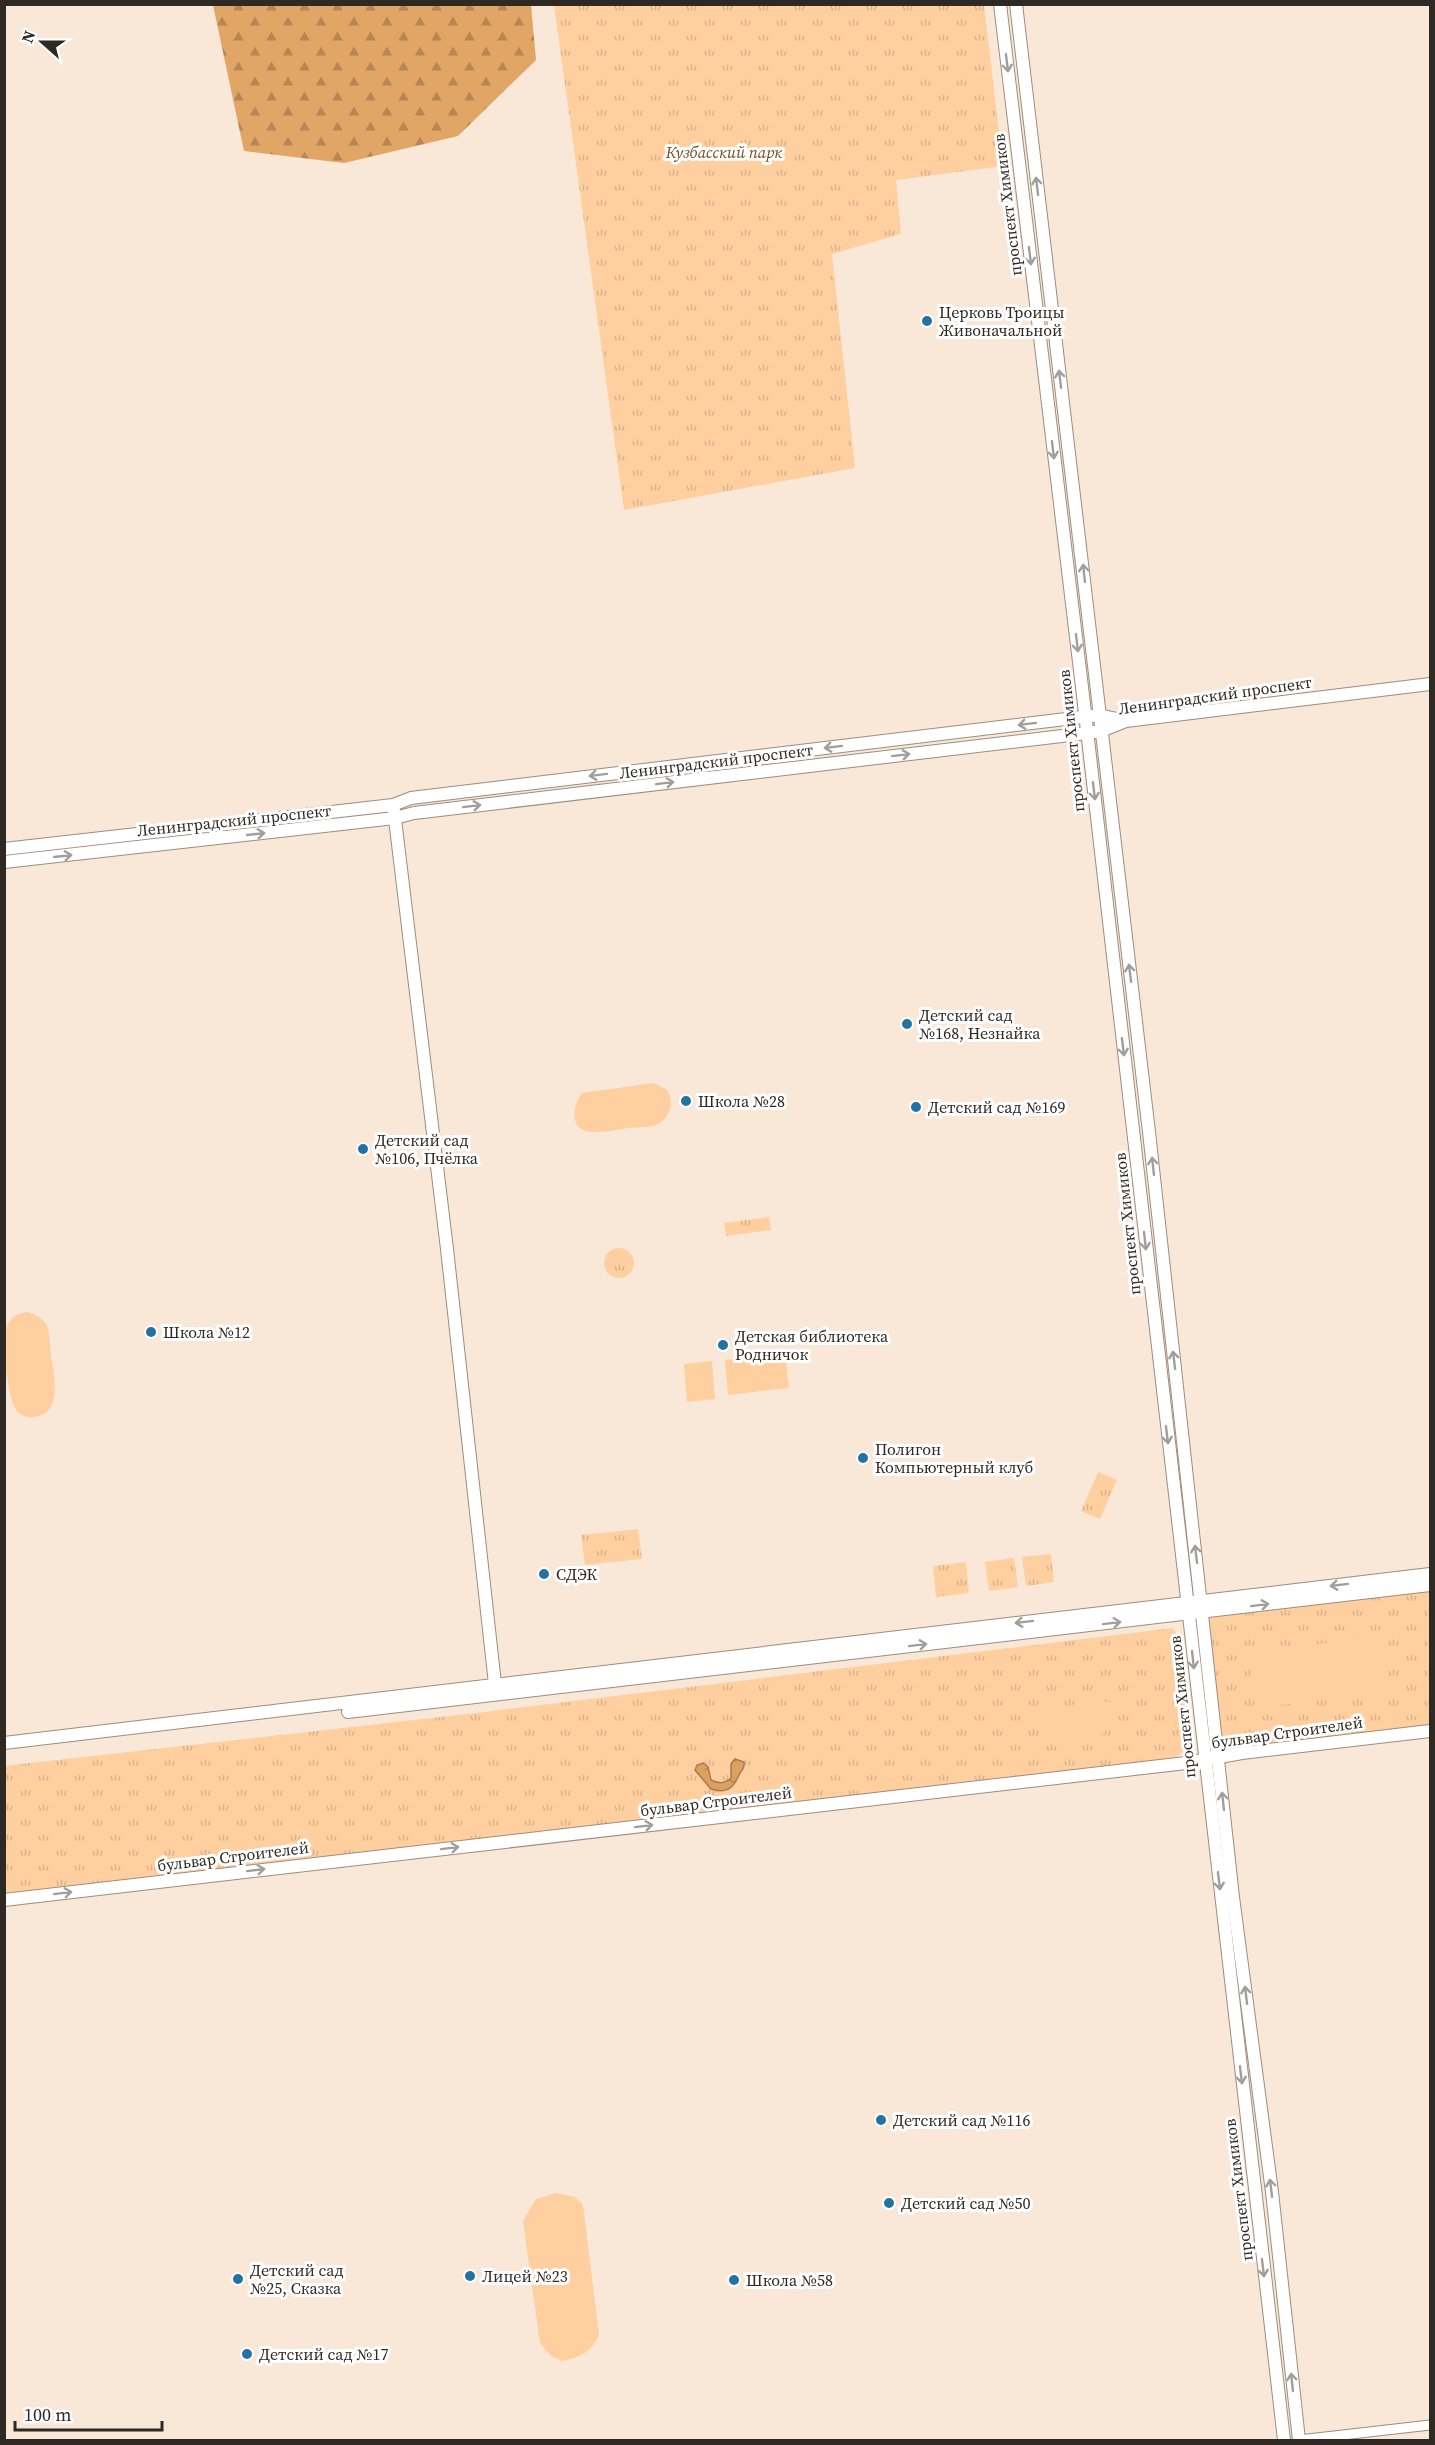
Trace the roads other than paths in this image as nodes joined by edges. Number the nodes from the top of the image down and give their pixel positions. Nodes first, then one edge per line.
1 (1000, 4) edge
2 (1016, 4) edge
3 (1431, 684) edge
4 (1099, 715) junction
5 (1085, 717) junction
6 (1125, 721) junction
7 (1101, 731) junction
8 (1087, 733) junction
9 (393, 805) junction
10 (395, 819) junction
11 (4, 849) edge
12 (4, 862) edge
13 (1431, 1574) edge
14 (1431, 1585) edge
15 (1202, 1606) junction
16 (1187, 1608) junction
17 (495, 1690) junction
18 (1431, 1731) edge
19 (4, 1743) edge
20 (4, 1751) edge
21 (1218, 1758) junction
22 (1204, 1760) junction
23 (4, 1900) edge
24 (1431, 2425) edge
25 (1284, 2440) edge
26 (1297, 2440) edge

1 -> 5 main road, проспект Химиков
4 -> 2 main road, проспект Химиков
3 - 6 main road, Ленинградский проспект
4 - 5 main road, Ленинградский проспект
4 - 6 main road
4 - 7 main road, проспект Химиков
5 - 8 main road, проспект Химиков
5 -> 9 main road, Ленинградский проспект
6 - 7 main road, Ленинградский проспект
7 - 8 main road, Ленинградский проспект
15 -> 7 main road, проспект Химиков
10 -> 8 main road, Ленинградский проспект
8 -> 16 main road, проспект Химиков
9 - 10 main road
9 - 11 main road, Ленинградский проспект
12 -> 10 main road, Ленинградский проспект
10 - 17 main road
13 -> 15 main road
15 -> 14 main road
15 - 16 main road
15 - 21 main road, проспект Химиков
16 - 17 main road
16 -> 22 main road, проспект Химиков
17 - 19 main road
17 - 20 main road
18 - 21 main road, бульвар Строителей
21 - 22 main road, бульвар Строителей
26 -> 21 main road, проспект Химиков
23 -> 22 main road, бульвар Строителей
22 -> 25 main road, проспект Химиков
24 - 26 street

